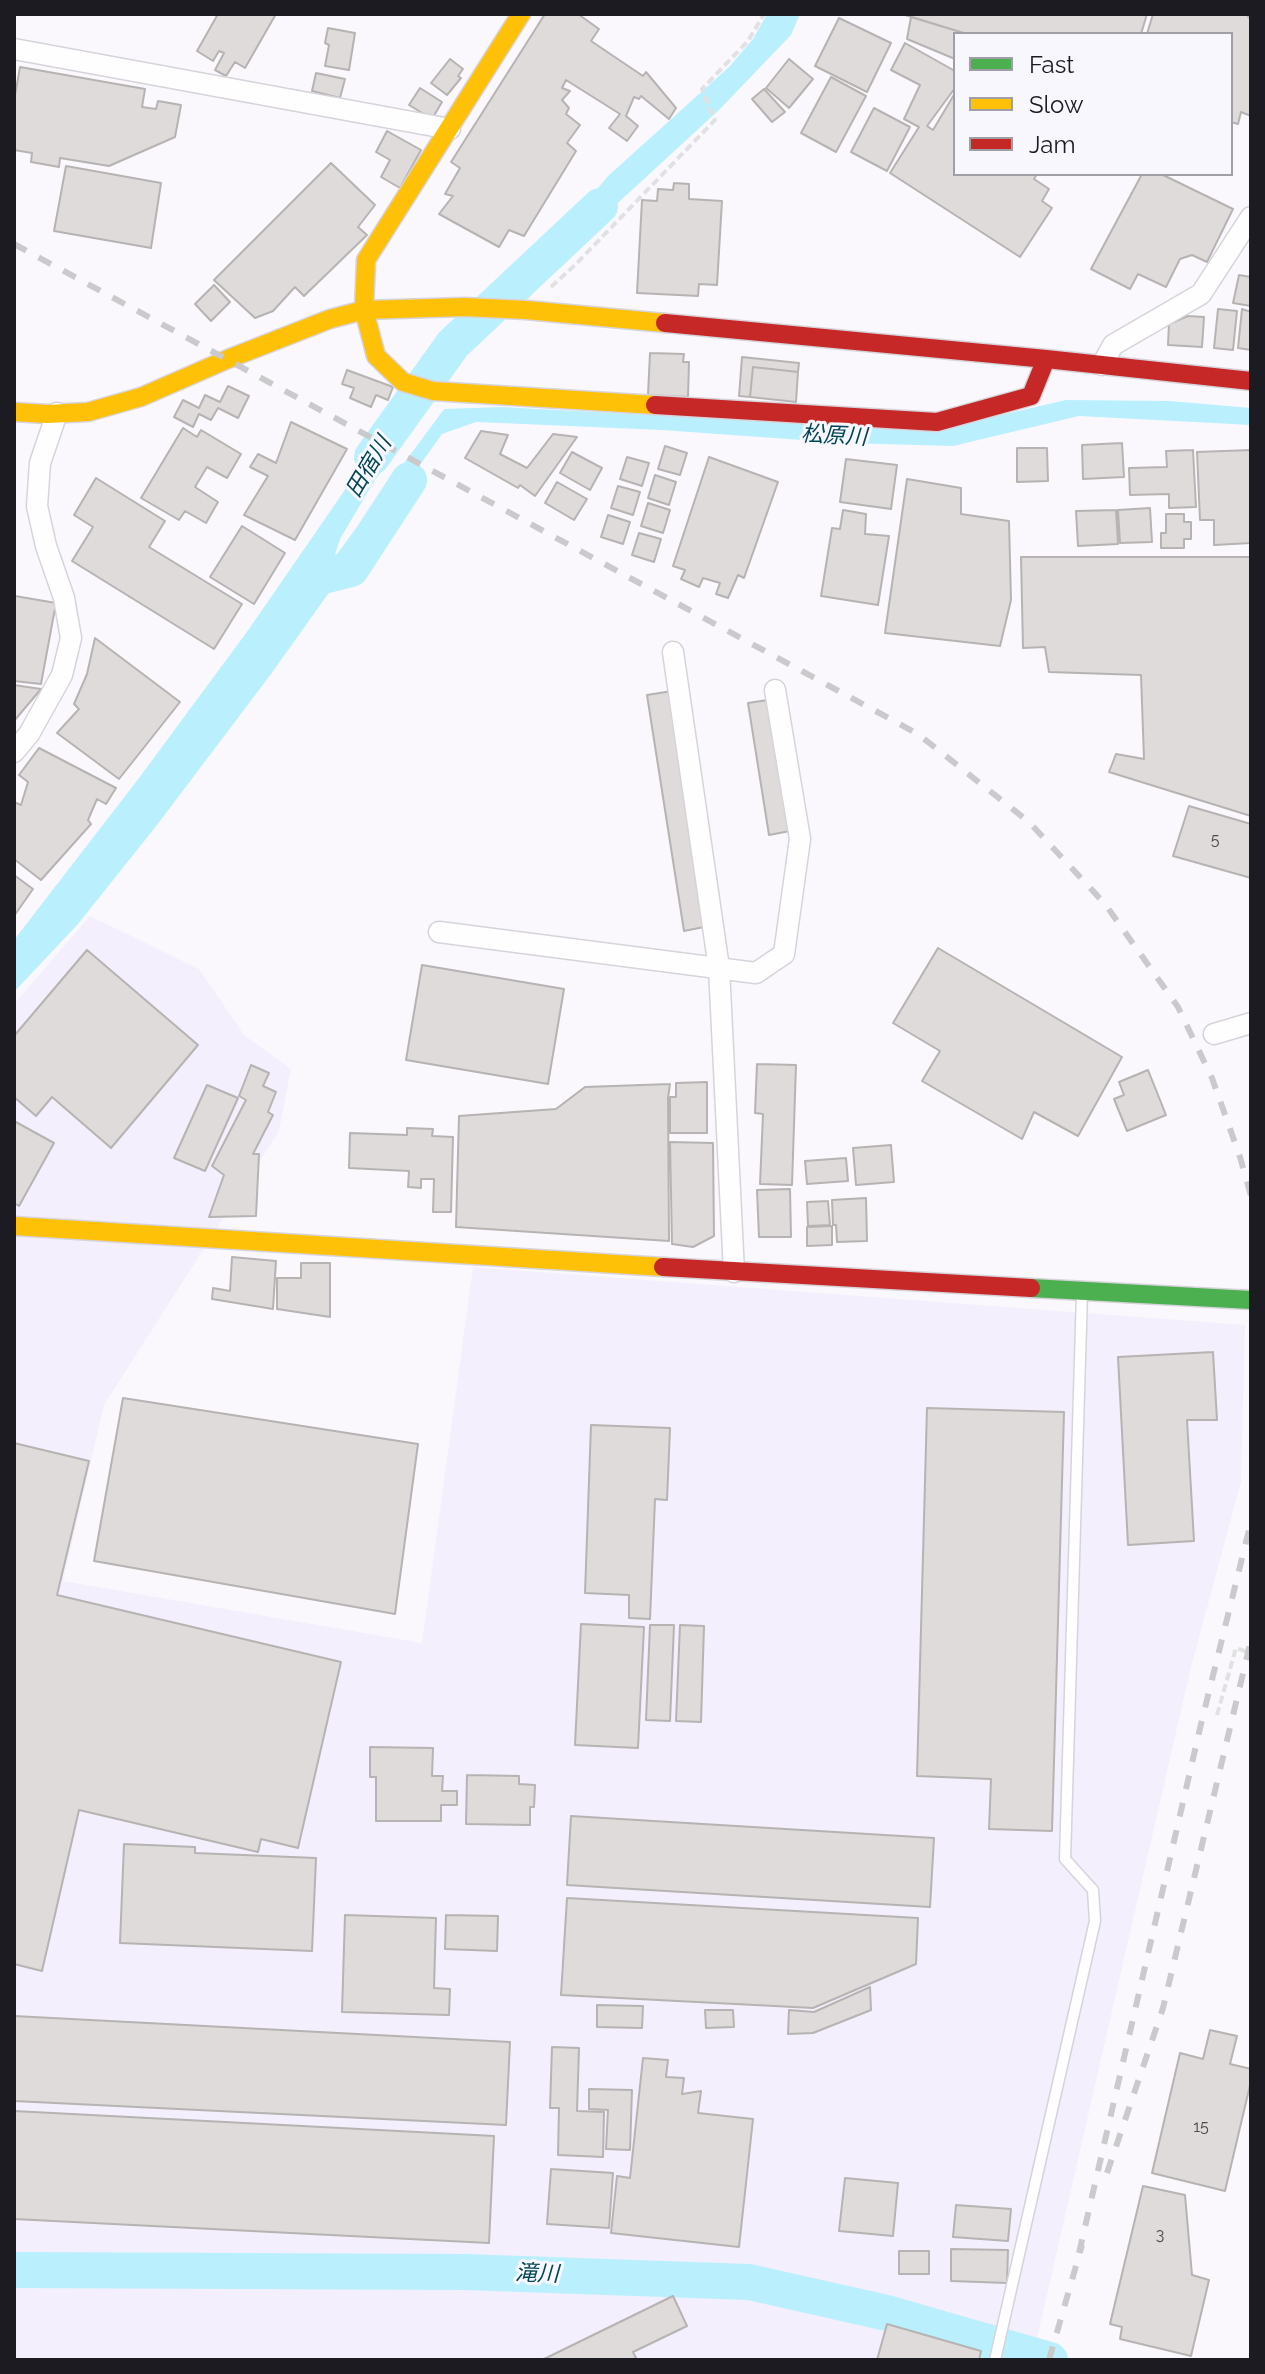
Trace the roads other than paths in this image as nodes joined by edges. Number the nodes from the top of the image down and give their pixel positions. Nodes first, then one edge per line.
1 (521, 14) edge
2 (14, 49) edge
3 (450, 129) junction
4 (1251, 217) edge
5 (364, 310) junction
6 (1046, 359) junction
7 (1102, 365) junction
8 (1251, 381) edge
9 (14, 412) edge
10 (57, 413) junction
11 (673, 652) dead end
12 (775, 690) dead end
13 (14, 752) edge
14 (439, 932) dead end
15 (719, 968) junction
16 (1251, 1023) edge
17 (1214, 1034) dead end
18 (14, 1226) edge
19 (734, 1272) junction
20 (1082, 1291) junction
21 (1251, 1300) edge
22 (995, 2360) edge

1 - 3 street
2 - 3 street
3 - 5 street
4 - 7 street
5 - 6 street
5 - 6 street
5 - 10 street
6 - 7 street
7 - 8 street
9 - 10 street
10 - 13 street
11 - 15 street
12 - 15 street
14 - 15 street
15 - 19 street
16 - 17 street
18 - 19 street
19 - 20 street
20 - 21 street
20 - 22 lane

